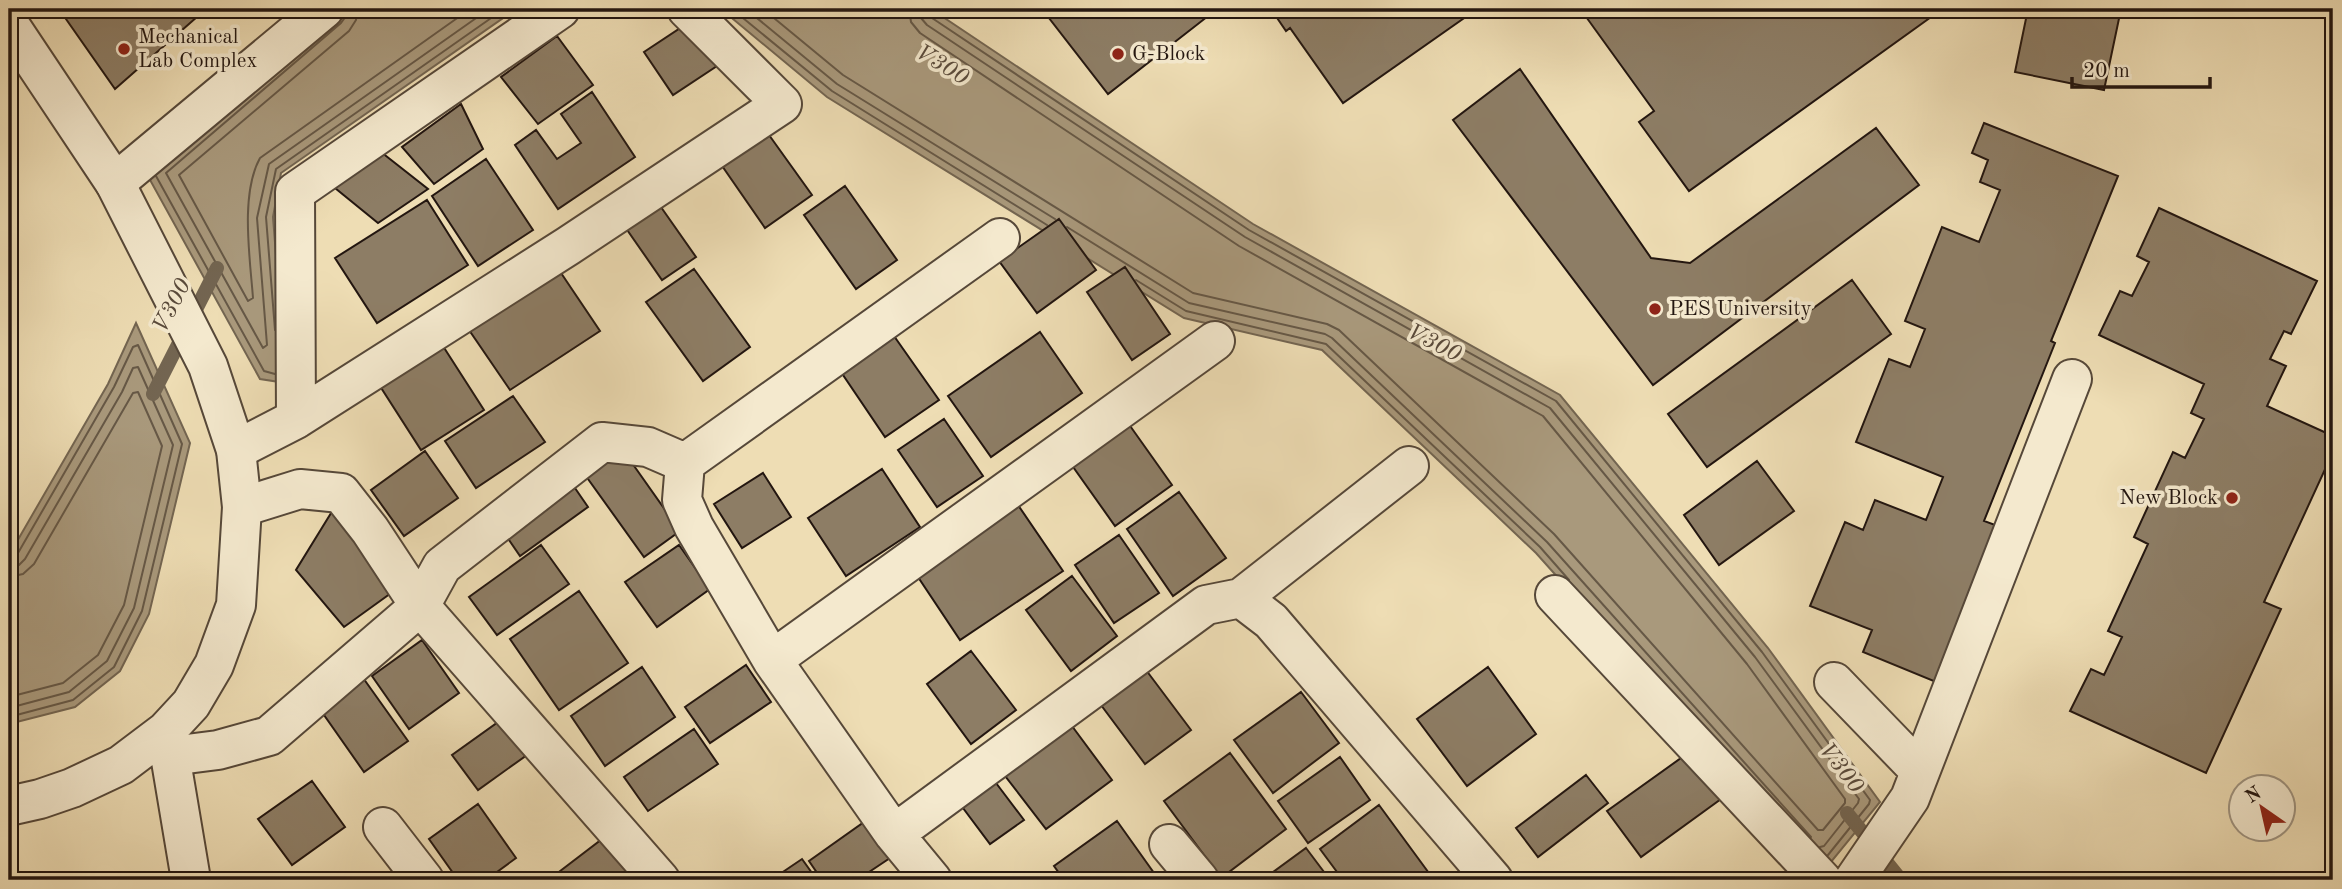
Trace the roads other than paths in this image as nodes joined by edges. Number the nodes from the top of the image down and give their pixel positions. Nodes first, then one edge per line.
1 (324, 9) edge
2 (560, 9) edge
3 (687, 9) edge
4 (9, 24) edge
5 (115, 183) junction
6 (1000, 239) dead end
7 (1215, 341) dead end
8 (2072, 379) dead end
9 (296, 419) junction
10 (236, 450) junction
11 (685, 463) junction
12 (1409, 466) dead end
13 (242, 507) junction
14 (1555, 595) dead end
15 (1241, 598) junction
16 (420, 606) junction
17 (772, 660) junction
18 (1834, 682) dead end
19 (169, 744) junction
20 (1915, 785) junction
21 (9, 806) edge
22 (383, 827) dead end
23 (894, 834) junction
24 (1169, 844) dead end
25 (191, 880) edge
26 (424, 880) edge
27 (660, 880) edge
28 (932, 880) edge
29 (1199, 880) edge
30 (1493, 880) edge
31 (1822, 880) edge
32 (1854, 880) edge

1 - 5 street
2 - 9 street
3 - 9 street
4 - 5 street
5 - 10 street
6 - 11 street
7 - 17 street
8 - 20 street
9 - 10 street
10 - 13 street
11 - 16 street
11 - 17 street
12 - 15 street
13 - 16 street
13 - 19 street
14 - 31 street
15 - 23 street
15 - 30 street
16 - 19 street
16 - 27 street
17 - 23 street
18 - 20 street
19 - 21 street
19 - 25 street
20 - 32 street
22 - 26 street
23 - 28 street
24 - 29 street

